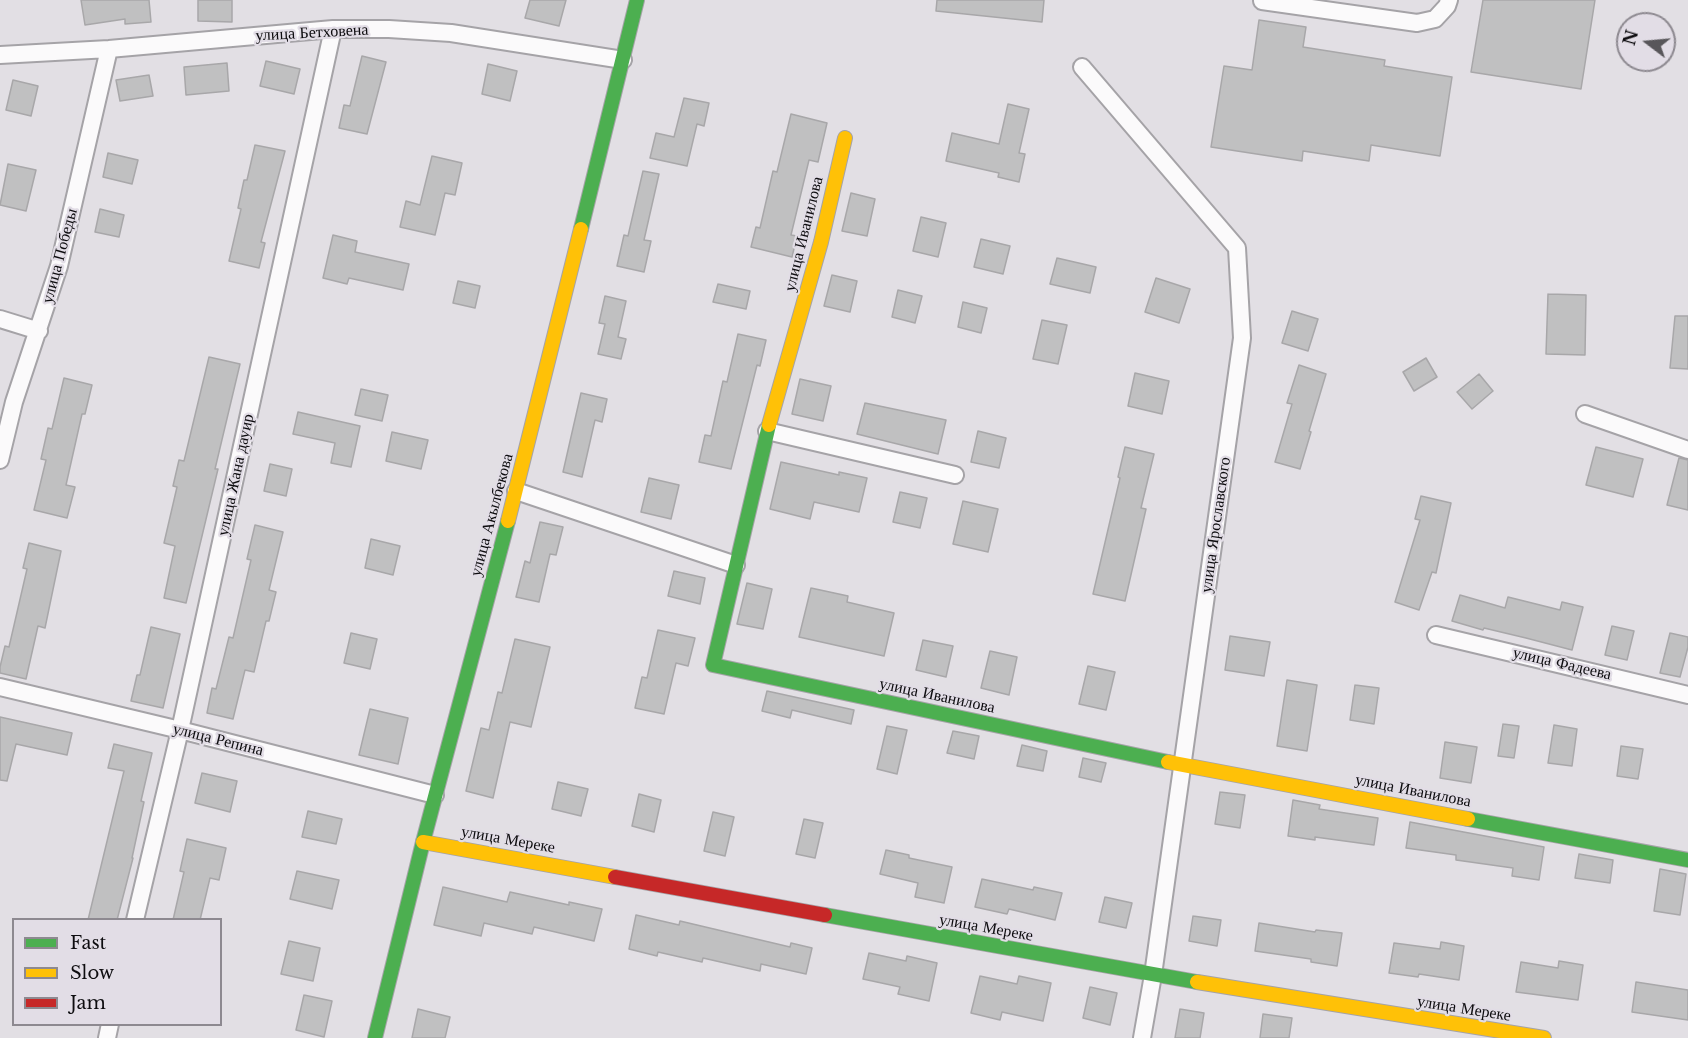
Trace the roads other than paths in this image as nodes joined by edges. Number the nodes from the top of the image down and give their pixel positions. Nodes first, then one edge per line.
1 (637, 0) edge
2 (1449, 0) edge
3 (1262, 1) edge
4 (333, 29) junction
5 (109, 49) junction
6 (0, 55) edge
7 (623, 60) junction
8 (1082, 67) dead end
9 (845, 138) dead end
10 (0, 319) edge
11 (39, 331) junction
12 (1585, 414) dead end
13 (767, 431) junction
14 (1688, 450) edge
15 (0, 460) edge
16 (955, 475) dead end
17 (516, 491) junction
18 (736, 565) junction
19 (1436, 635) dead end
20 (0, 687) edge
21 (1688, 695) edge
22 (180, 730) junction
23 (1182, 765) junction
24 (435, 795) junction
25 (423, 842) junction
26 (1688, 860) edge
27 (135, 918) edge
28 (1154, 975) junction
29 (375, 1038) edge
30 (1142, 1038) edge
31 (1544, 1038) edge

1 - 7 street, улица Акылбекова
2 - 3 street
4 - 5 street, улица Бетховена
4 - 7 street, улица Бетховена
4 - 22 street, улица Жана дауир
5 - 6 street, улица Бетховена
5 - 11 street, улица Победы
7 - 17 street, улица Акылбекова
8 - 23 street, улица Ярославского
9 - 13 street, улица Иванилова
10 - 11 street
11 - 15 street, улица Победы
12 - 14 street
13 - 16 street
13 - 18 street, улица Иванилова
17 - 18 street
17 - 24 street, улица Акылбекова
18 - 23 street, улица Иванилова
19 - 21 street, улица Фадеева
20 - 22 street, улица Репина
22 - 24 street, улица Репина
22 - 27 street, улица Жана дауир
23 - 26 street, улица Иванилова
23 - 28 street, улица Ярославского
24 - 25 street, улица Акылбекова
25 - 28 street, улица Мереке
25 - 29 street, улица Акылбекова
28 - 30 street, улица Ярославского
28 - 31 street, улица Мереке

